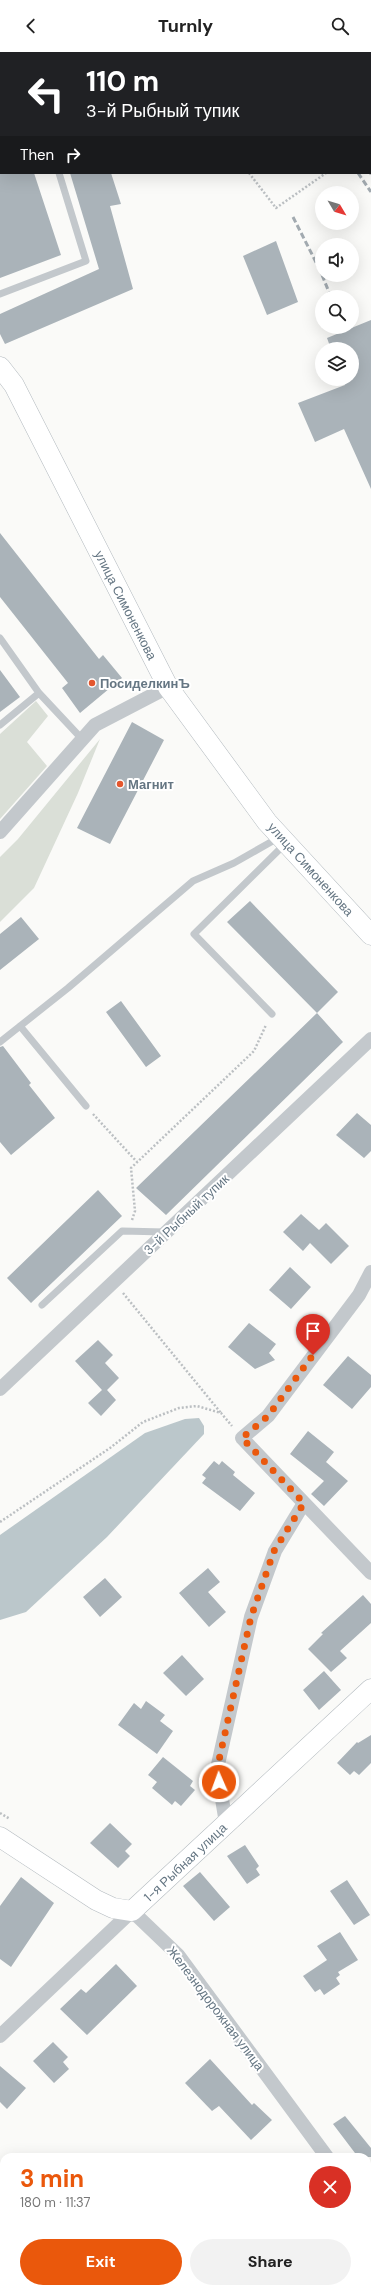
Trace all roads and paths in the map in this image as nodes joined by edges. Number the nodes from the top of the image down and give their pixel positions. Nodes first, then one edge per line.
1 (59, 174) edge
2 (250, 174) edge
3 (325, 174) edge
4 (0, 294) edge
5 (0, 367) edge
6 (0, 638) edge
7 (168, 687) junction
8 (39, 693) junction
9 (0, 726) edge
10 (82, 739) junction
11 (0, 832) edge
12 (283, 840) junction
13 (371, 935) edge
14 (272, 1014) joint
15 (20, 1026) junction
16 (371, 1039) edge
17 (0, 1042) edge
18 (86, 1106) joint
19 (137, 1162) junction
20 (129, 1231) junction
21 (167, 1232) junction
22 (371, 1272) edge
23 (114, 1282) junction
24 (42, 1305) dead end
25 (0, 1389) edge
26 (221, 1413) junction
27 (242, 1438) junction
28 (304, 1503) junction
29 (0, 1522) edge
30 (371, 1573) edge
31 (371, 1689) edge
32 (226, 1823) junction
33 (0, 1837) edge
34 (132, 1911) junction
35 (0, 2036) edge
36 (324, 2153) edge

1 - 4 lane
2 - 3 path
5 - 7 street, улица Симоненкова
6 - 8 lane
7 - 10 street
7 - 12 street, улица Симоненкова
8 - 9 lane
8 - 10 lane
10 - 11 street
12 - 13 street, улица Симоненкова
12 - 14 lane
12 - 15 lane
14 - 19 path
15 - 17 lane
15 - 18 lane
16 - 21 street, 3-й Рыбный тупик
18 - 19 path
19 - 20 path
20 - 21 lane
20 - 24 lane
21 - 23 street, 3-й Рыбный тупик
22 - 27 street
23 - 25 street, 3-й Рыбный тупик
23 - 26 path
26 - 27 path
26 - 29 path
27 - 28 street
28 - 30 street
28 - 32 street
31 - 32 street, 1-я Рыбная улица
32 - 34 street, 1-я Рыбная улица
33 - 34 street
34 - 35 street, 1-я Рыбная улица
34 - 36 street, Железнодорожная улица

